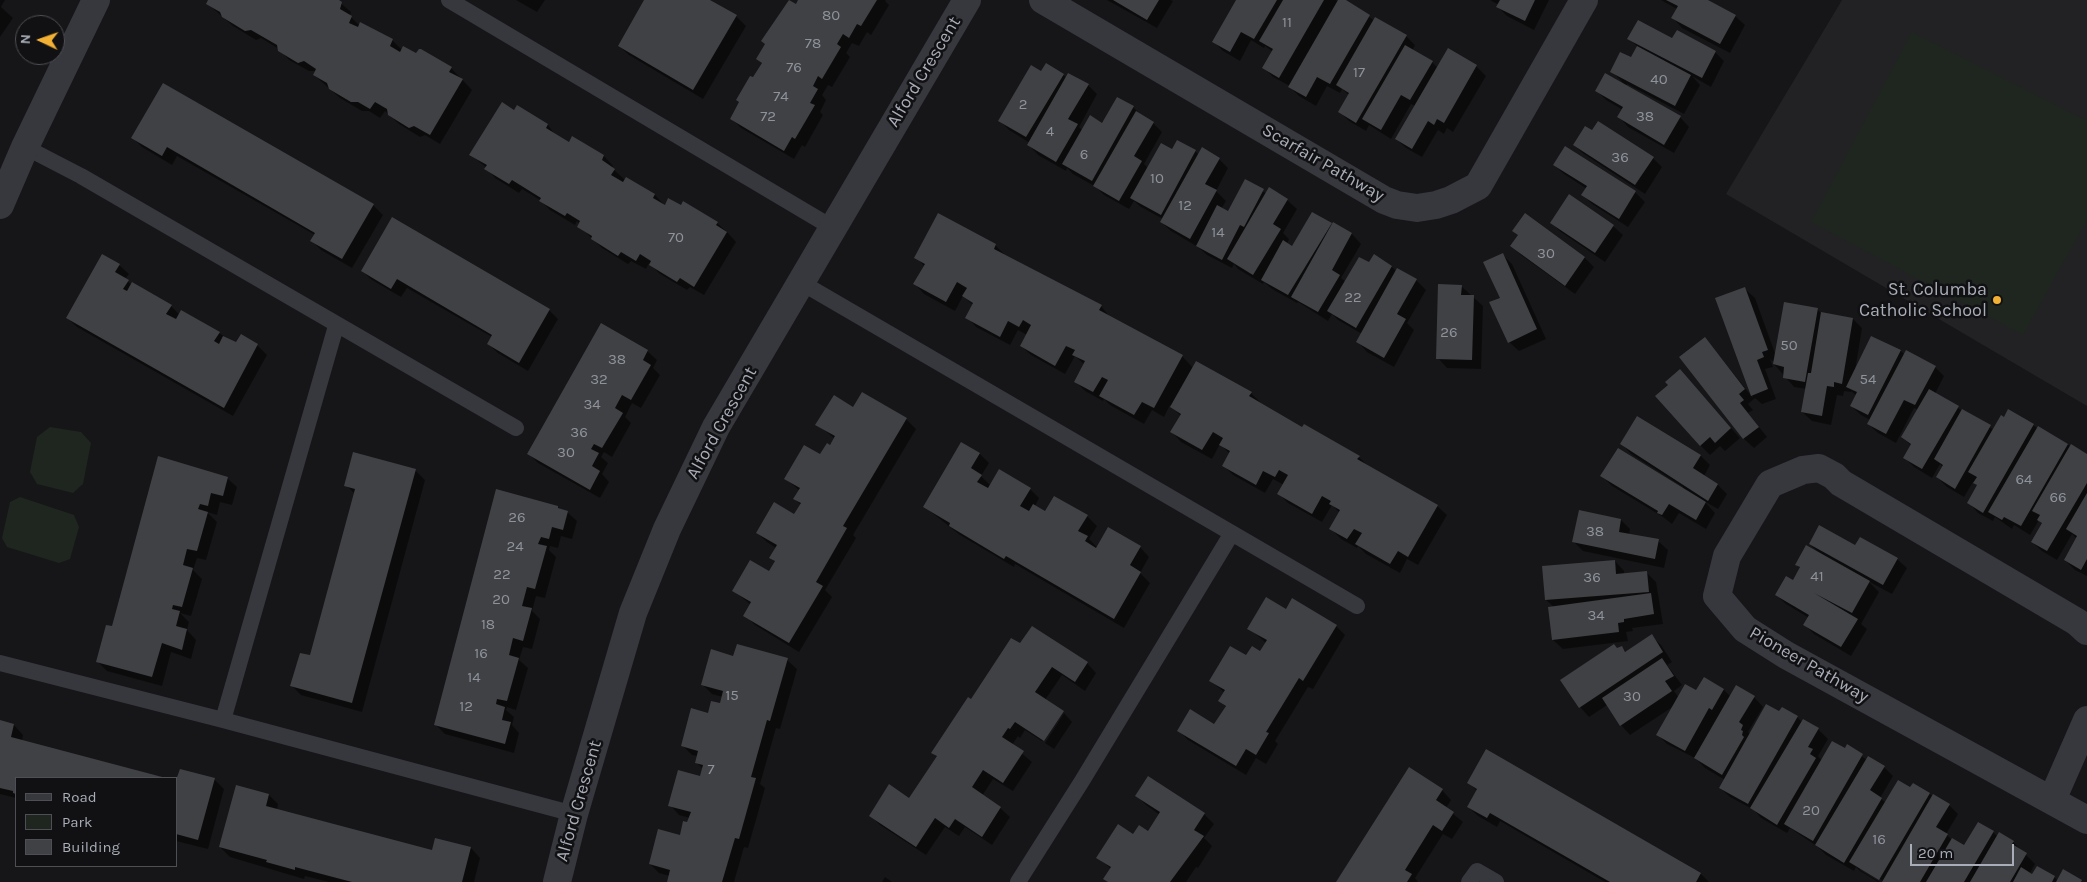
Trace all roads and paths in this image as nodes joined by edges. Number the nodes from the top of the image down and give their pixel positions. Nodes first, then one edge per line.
1 (96, 0) edge
2 (450, 0) edge
3 (967, 0) edge
4 (1043, 0) edge
5 (1584, 0) edge
6 (25, 147) junction
7 (0, 205) edge
8 (833, 228) junction
9 (802, 283) junction
10 (336, 326) junction
11 (516, 428) dead end
12 (1232, 532) junction
13 (1357, 606) dead end
14 (2087, 630) edge
15 (0, 664) edge
16 (224, 720) junction
17 (2087, 720) edge
18 (2052, 800) junction
19 (574, 814) junction
20 (2087, 820) edge
21 (557, 882) edge
22 (1018, 882) edge
23 (1469, 882) edge
24 (1496, 882) edge

1 - 6 street
2 - 8 lane
3 - 8 street, Alford Crescent
4 - 5 street, Scarfair Pathway
6 - 7 street
6 - 10 lane
8 - 9 street, Alford Crescent
9 - 12 lane
9 - 19 street, Alford Crescent
10 - 11 lane
10 - 16 lane
12 - 13 lane
12 - 22 lane
14 - 18 street, Pioneer Pathway
15 - 16 lane
16 - 19 lane
17 - 18 street
18 - 20 street, Pioneer Pathway
19 - 21 street, Alford Crescent
23 - 24 lane

